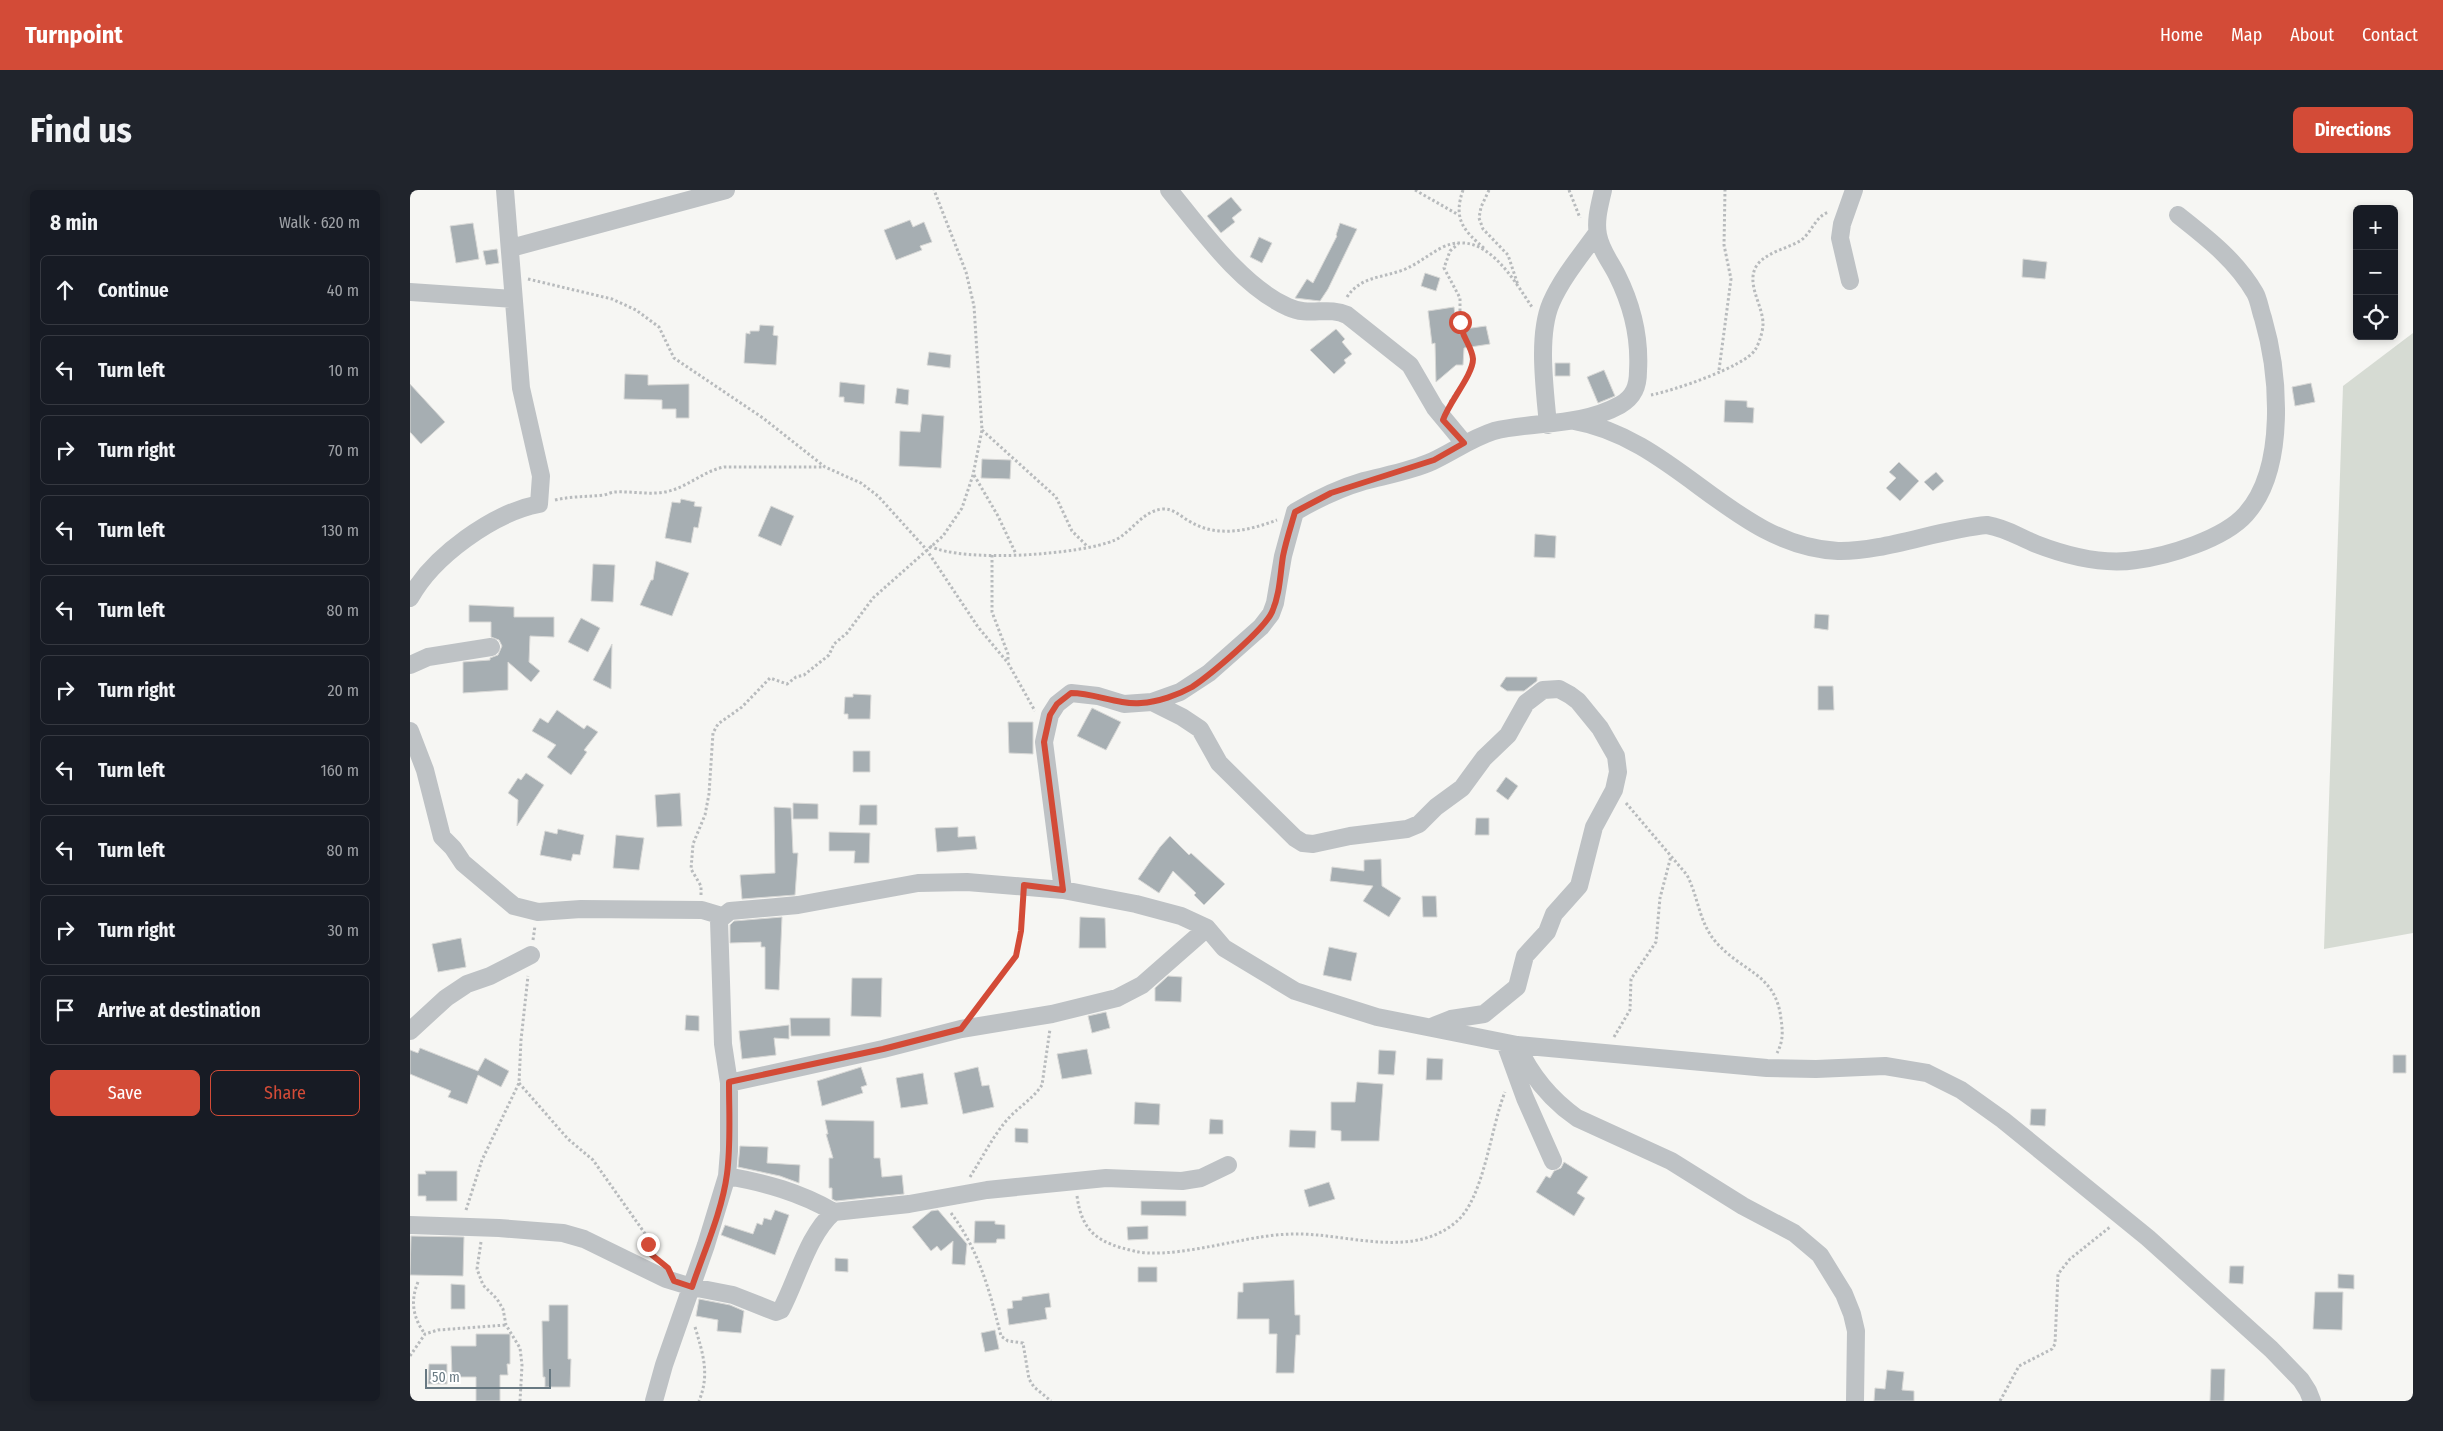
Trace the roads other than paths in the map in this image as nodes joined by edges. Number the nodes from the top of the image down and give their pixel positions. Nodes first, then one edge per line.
1 (505, 190) edge
2 (726, 190) edge
3 (1168, 190) edge
4 (1602, 190) edge
5 (1854, 190) edge
6 (2178, 215) dead end
7 (1597, 233) junction
8 (511, 248) junction
9 (1850, 281) dead end
10 (410, 292) edge
11 (513, 299) junction
12 (1571, 421) junction
13 (1548, 425) junction
14 (1464, 443) junction
15 (410, 598) edge
16 (491, 647) dead end
17 (410, 665) edge
18 (1152, 702) junction
19 (410, 731) edge
20 (1063, 890) junction
21 (722, 916) junction
22 (1207, 928) junction
23 (531, 954) road end
24 (1431, 1027) junction
25 (410, 1031) edge
26 (1511, 1044) junction
27 (729, 1082) junction
28 (1553, 1161) dead end
29 (1228, 1165) dead end
30 (727, 1176) junction
31 (834, 1212) junction
32 (410, 1225) edge
33 (689, 1293) junction
34 (654, 1401) edge
35 (1855, 1401) edge
36 (2312, 1401) edge

1 - 8 street
2 - 8 street
3 - 14 street
4 - 7 street
5 - 9 street
6 - 12 street
7 - 12 street
7 - 13 street
8 - 11 street
10 - 11 street
11 - 15 street
12 - 13 street
13 - 14 street
14 - 18 street
16 - 17 street
18 - 20 street
18 - 24 street
19 - 21 street
20 - 21 street
20 - 22 street
21 - 27 street
22 - 24 street
22 - 27 street
23 - 25 street
24 - 26 street
26 - 28 street
26 - 35 street
26 - 36 street
27 - 30 street
29 - 31 street
30 - 31 street
30 - 33 street
31 - 33 street
32 - 33 street
33 - 34 street

